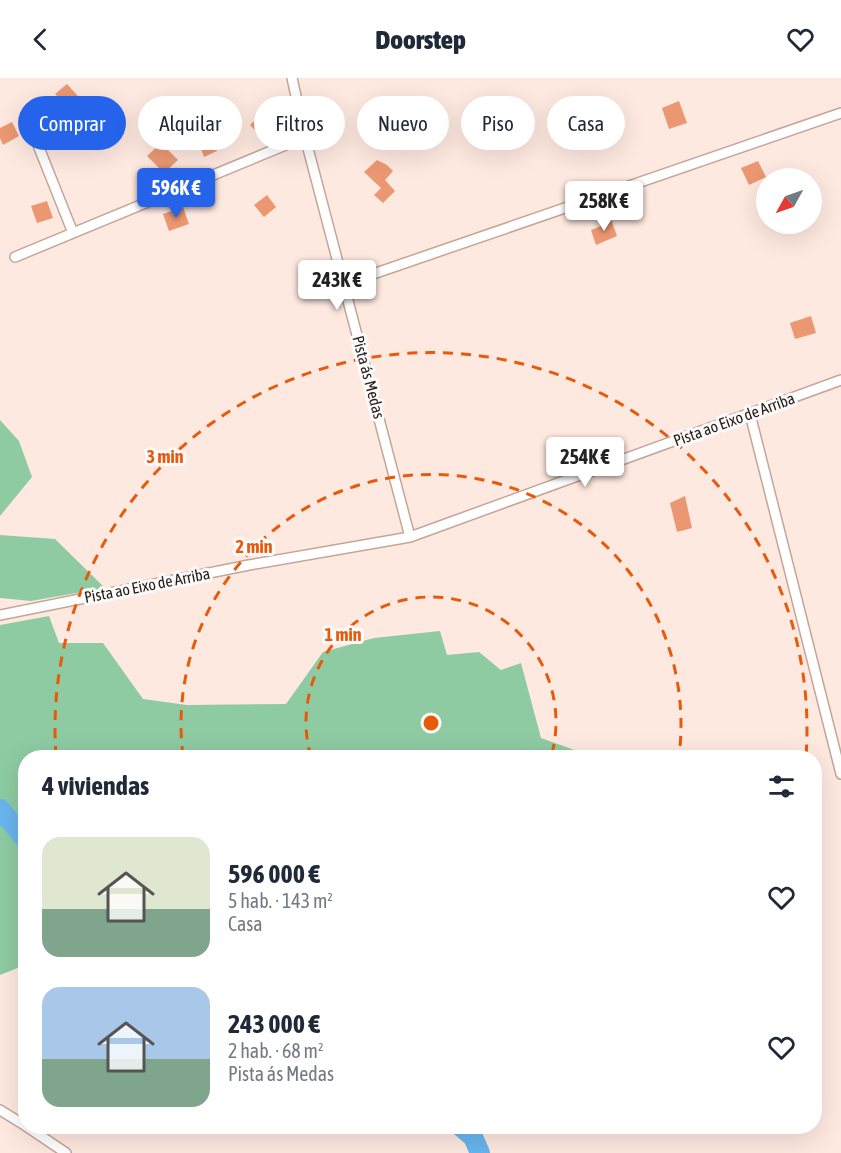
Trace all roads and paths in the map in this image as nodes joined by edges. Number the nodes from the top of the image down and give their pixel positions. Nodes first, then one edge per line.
1 (292, 78) edge
2 (296, 96) edge
3 (841, 113) edge
4 (40, 150) edge
5 (274, 150) edge
6 (308, 150) edge
7 (73, 233) junction
8 (15, 257) dead end
9 (344, 284) junction
10 (841, 380) edge
11 (750, 414) junction
12 (410, 537) junction
13 (0, 615) edge
14 (841, 774) edge
15 (0, 1110) edge
16 (18, 1121) edge
17 (38, 1134) edge
18 (66, 1153) edge

1 - 2 street, Pista ás Medas
3 - 9 street
4 - 7 street
5 - 7 street
6 - 9 street, Pista ás Medas
7 - 8 street
9 - 12 street, Pista ás Medas
10 - 11 street, Pista ao Eixo de Arriba
11 - 12 street, Pista ao Eixo de Arriba
11 - 14 street
12 - 13 street, Pista ao Eixo de Arriba
15 - 16 street
17 - 18 street

